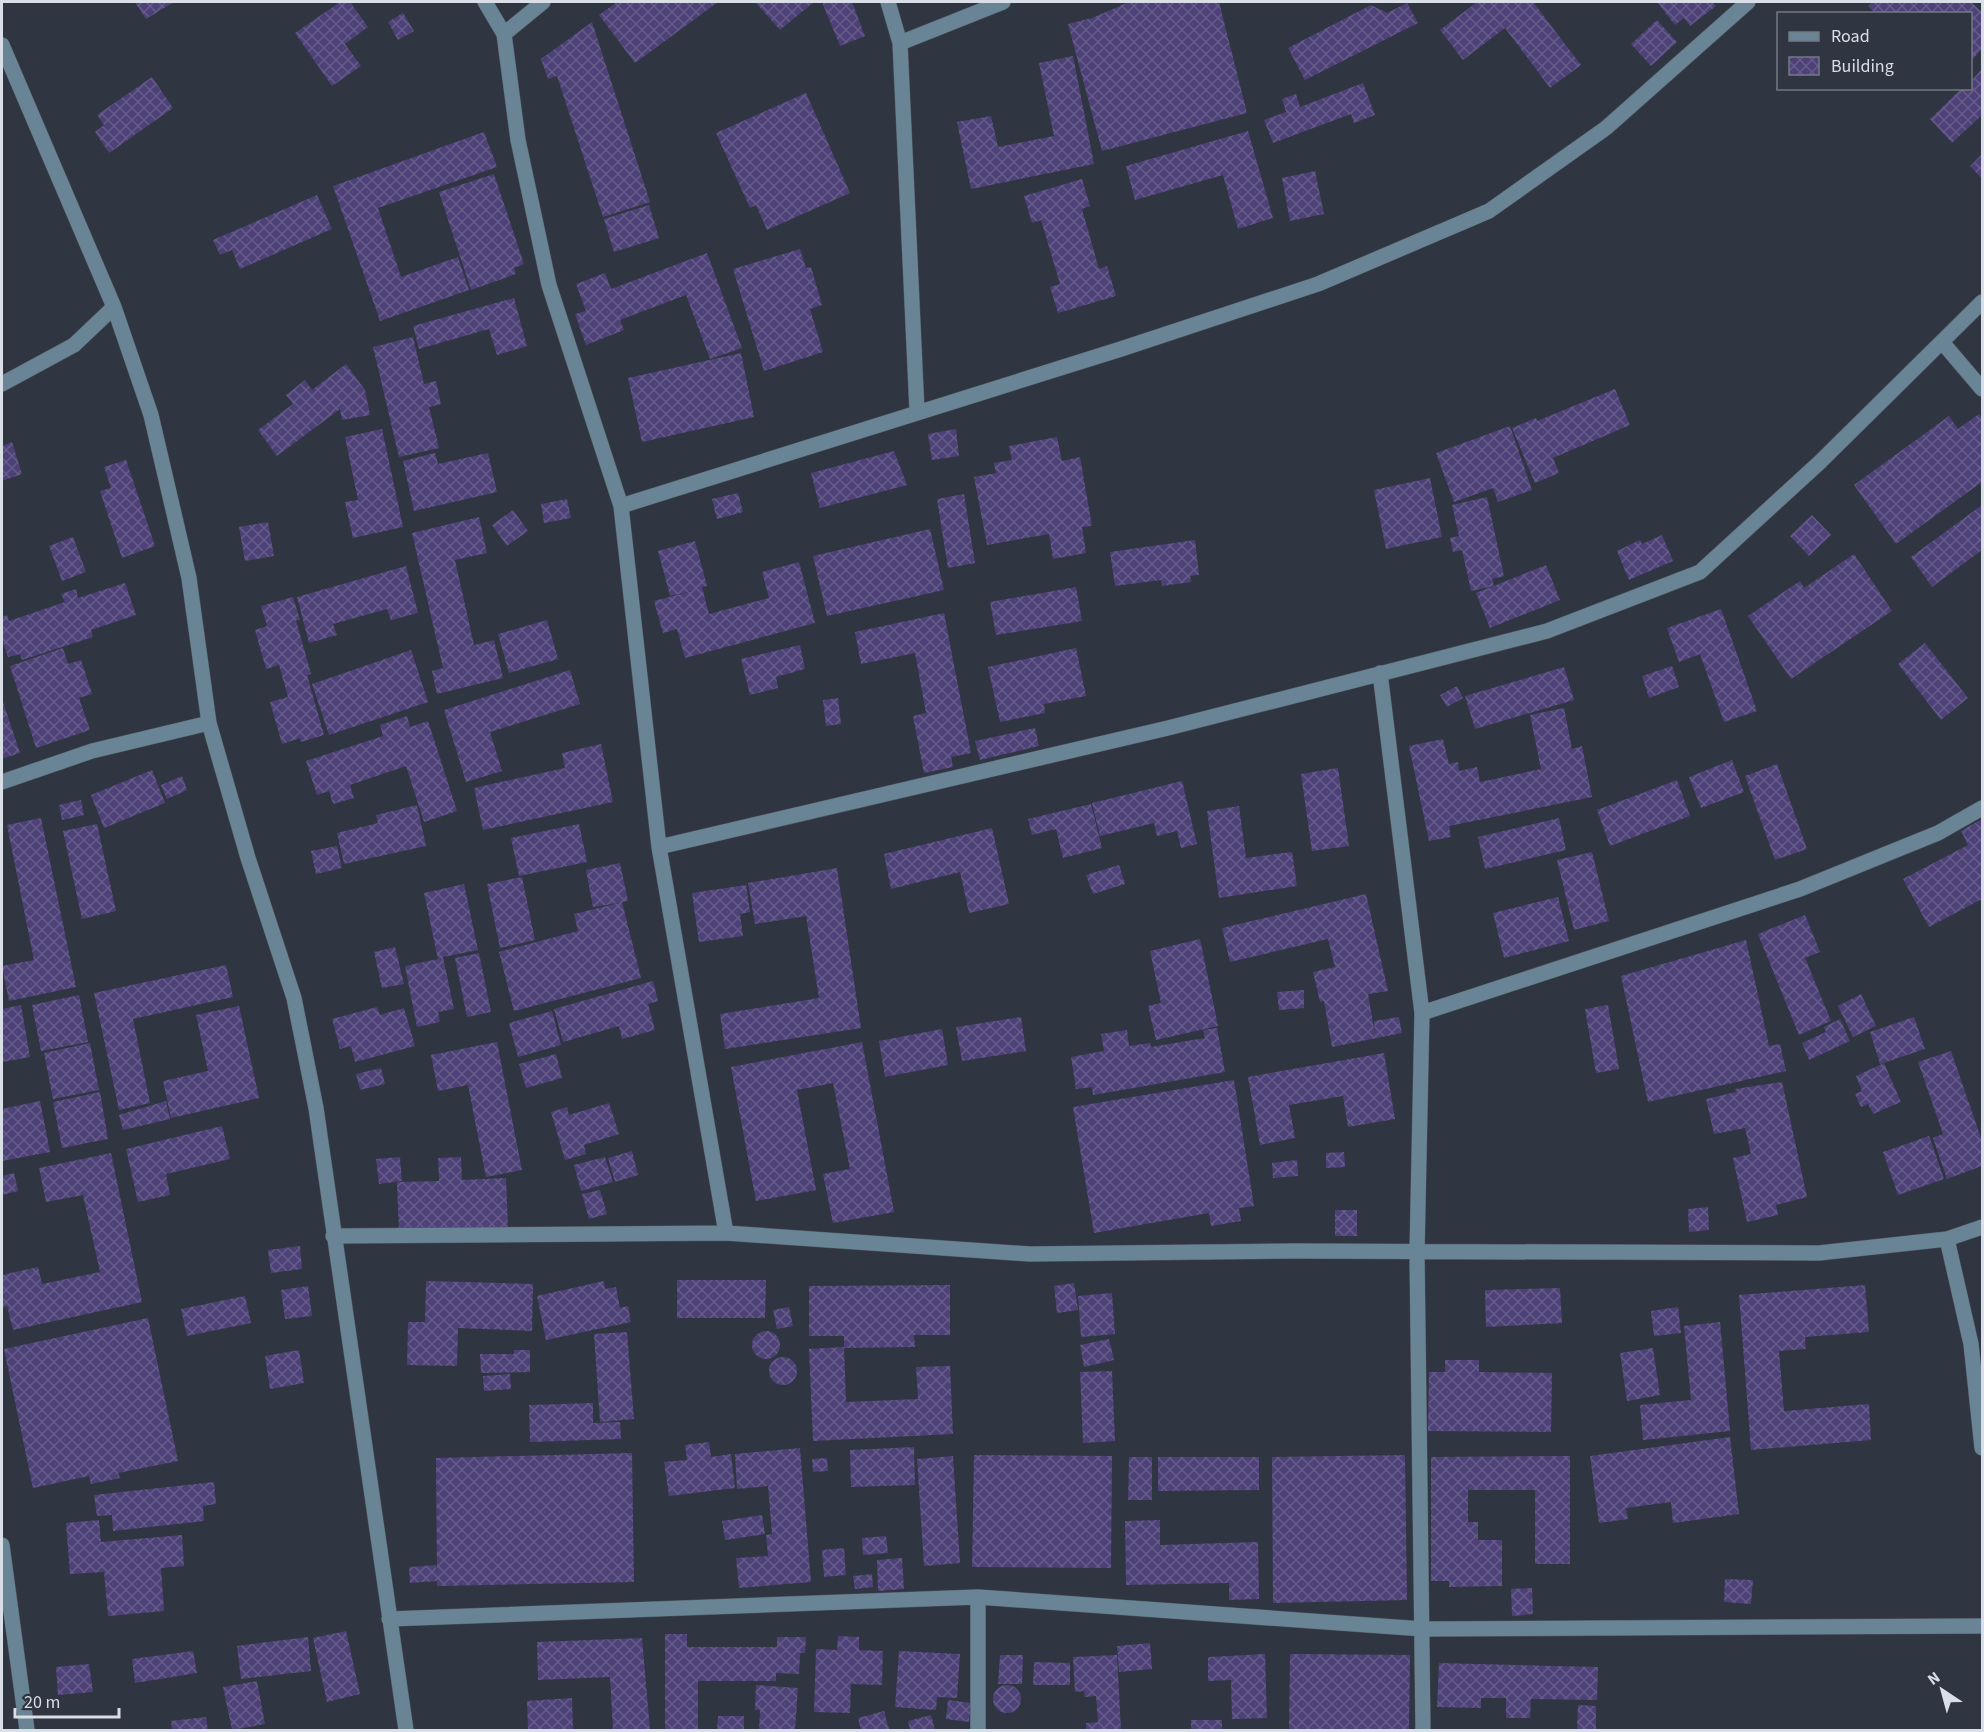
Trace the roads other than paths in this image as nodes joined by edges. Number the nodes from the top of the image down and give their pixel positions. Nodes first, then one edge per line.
1 (485, 2) edge
2 (543, 2) edge
3 (888, 2) edge
4 (1003, 2) edge
5 (1748, 2) edge
6 (504, 34) junction
7 (900, 43) junction
8 (2, 45) edge
9 (1983, 302) edge
10 (114, 307) junction
11 (1942, 342) junction
12 (2, 384) edge
13 (1983, 389) edge
14 (917, 411) junction
15 (621, 506) junction
16 (1380, 674) junction
17 (209, 723) junction
18 (2, 782) edge
19 (1983, 808) edge
20 (658, 847) junction
21 (1422, 1013) junction
22 (1983, 1227) edge
23 (726, 1233) junction
24 (333, 1236) junction
25 (1947, 1239) junction
26 (1417, 1253) junction
27 (1983, 1448) edge
28 (2, 1545) edge
29 (978, 1597) junction
30 (389, 1619) junction
31 (1983, 1626) edge
32 (1423, 1629) junction
33 (27, 1731) edge
34 (406, 1731) edge
35 (978, 1731) edge
36 (1423, 1731) edge

1 - 6 street
2 - 6 street
3 - 7 street
4 - 7 street
5 - 14 street
6 - 15 street
7 - 14 street
8 - 10 street
9 - 11 street
10 - 12 street
10 - 17 street
11 - 13 street
11 - 16 street
14 - 15 street
15 - 20 street
16 - 20 street
16 - 21 street
17 - 18 street
17 - 24 street
19 - 21 street
20 - 23 street
21 - 26 street
22 - 25 street
23 - 24 street
23 - 26 street
24 - 30 street
25 - 26 street
25 - 27 street
26 - 32 street
28 - 33 street
29 - 30 street
29 - 32 street
29 - 35 street
30 - 34 street
31 - 32 street
32 - 36 street

